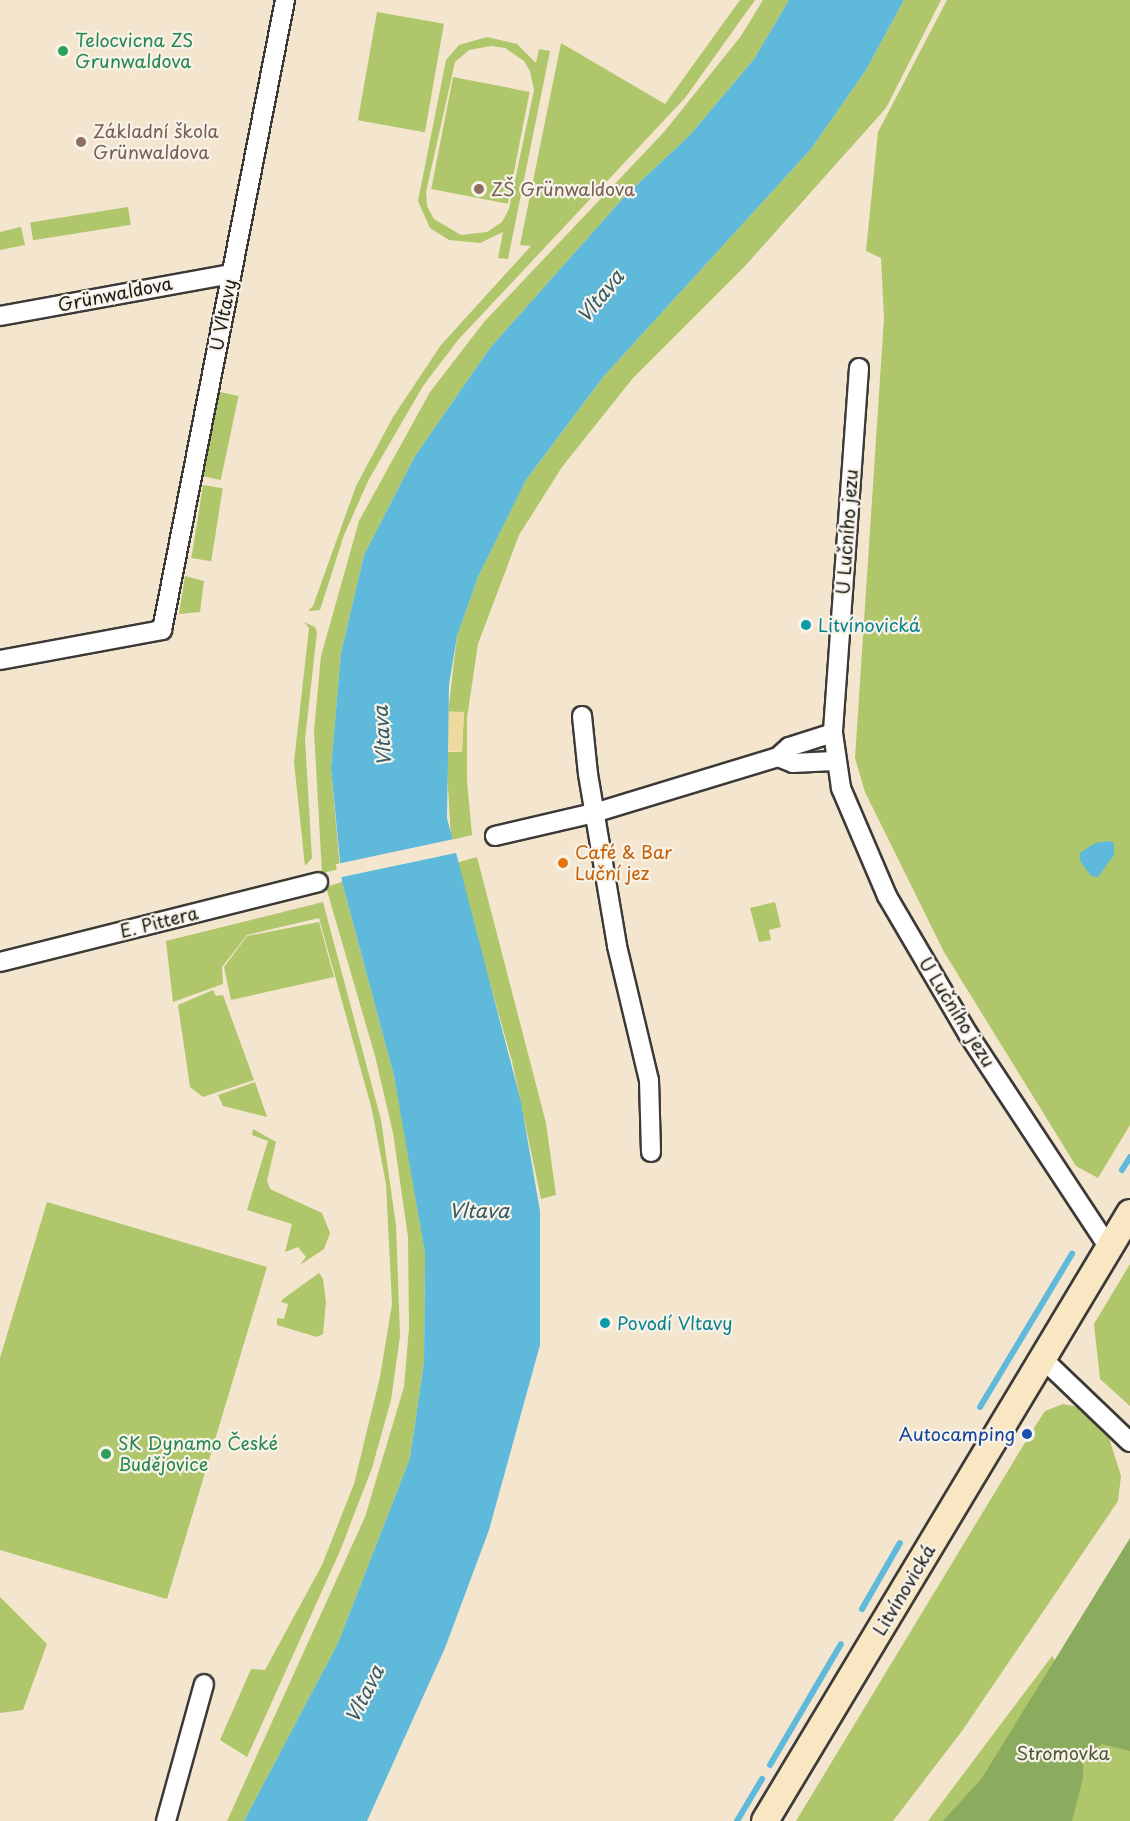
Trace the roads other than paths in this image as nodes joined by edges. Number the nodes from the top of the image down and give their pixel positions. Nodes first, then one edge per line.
1 (284, 3) edge
2 (231, 274) junction
3 (0, 316) edge
4 (859, 368) dead end
5 (0, 660) edge
6 (582, 716) dead end
7 (833, 733) junction
8 (778, 757) junction
9 (834, 760) junction
10 (594, 813) junction
11 (495, 836) dead end
12 (318, 882) dead end
13 (0, 962) edge
14 (651, 1152) dead end
15 (1130, 1213) edge
16 (1109, 1248) junction
17 (1042, 1359) junction
18 (1130, 1442) edge
19 (204, 1684) dead end
20 (166, 1821) edge
21 (765, 1821) edge

1 - 2 street, U Vltavy
2 - 3 street, Grünwaldova
2 - 5 street, U Vltavy
4 - 7 street, U Lučního jezu
6 - 10 street
7 - 8 street
7 - 9 street, U Lučního jezu
8 - 9 street
8 - 10 street
9 - 16 street, U Lučního jezu
10 - 11 street
10 - 14 street
12 - 13 street, E. Pittera
15 - 16 main road, Litvínovická
16 - 17 main road, Litvínovická
17 - 18 street
17 - 21 main road, Litvínovická
19 - 20 street

